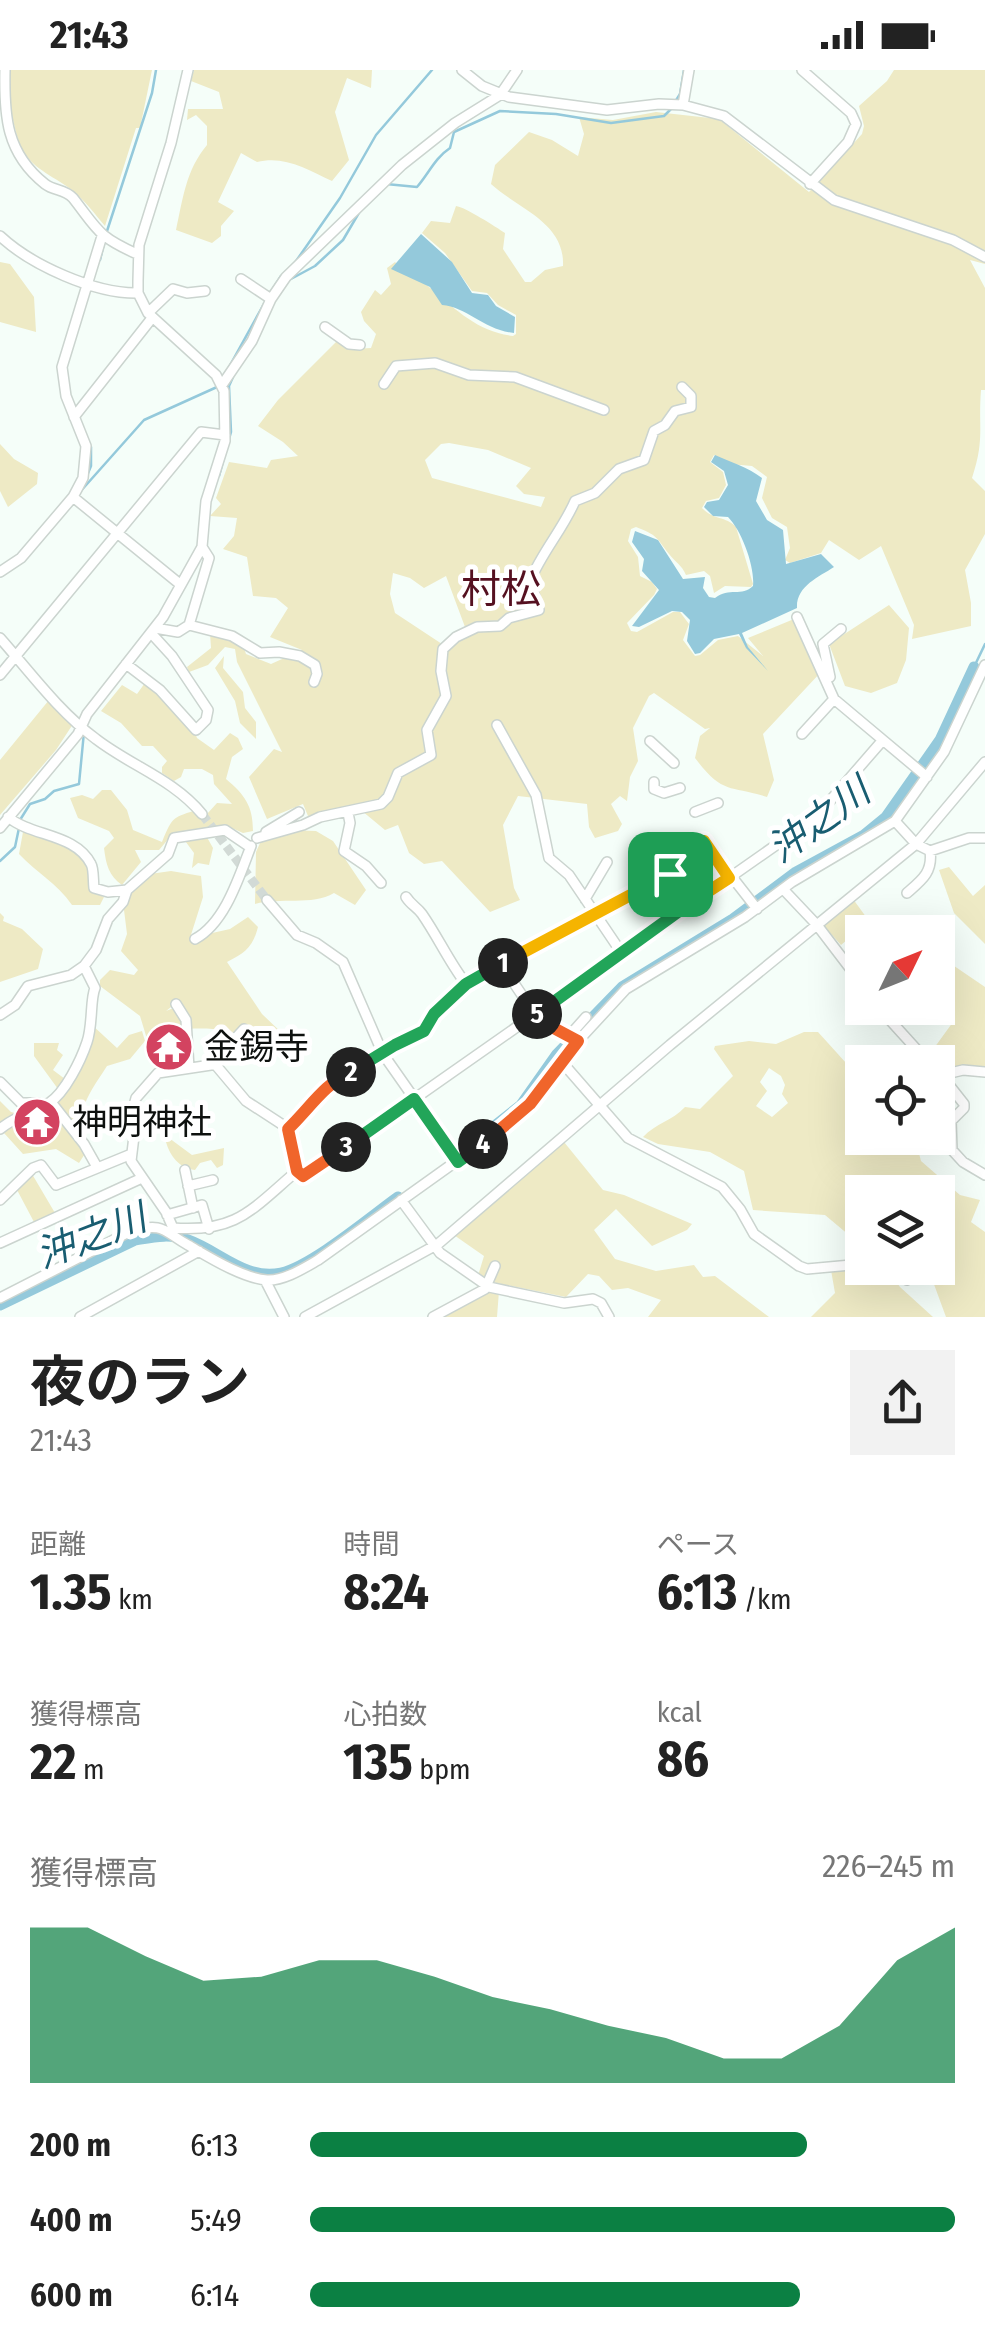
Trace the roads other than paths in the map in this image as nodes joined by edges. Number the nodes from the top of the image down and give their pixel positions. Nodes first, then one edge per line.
1 (6, 70) edge
2 (188, 70) edge
3 (462, 70) edge
4 (517, 70) edge
5 (689, 70) edge
6 (802, 70) edge
7 (500, 95) junction
8 (683, 105) junction
9 (810, 184) junction
10 (0, 236) edge
11 (102, 236) junction
12 (138, 254) junction
13 (985, 258) edge
14 (242, 279) dead end
15 (87, 282) junction
16 (205, 291) dead end
17 (138, 294) junction
18 (271, 299) junction
19 (150, 315) junction
20 (325, 327) dead end
21 (360, 345) dead end
22 (384, 384) dead end
23 (222, 385) junction
24 (682, 387) dead end
25 (604, 410) dead end
26 (74, 417) junction
27 (225, 435) junction
28 (72, 497) junction
29 (117, 533) junction
30 (202, 547) junction
31 (0, 572) edge
32 (181, 586) junction
33 (797, 617) dead end
34 (189, 625) junction
35 (840, 629) dead end
36 (153, 630) junction
37 (0, 638) edge
38 (16, 656) junction
39 (126, 664) junction
40 (984, 672) edge
41 (0, 675) edge
42 (828, 680) junction
43 (314, 682) dead end
44 (834, 699) junction
45 (498, 725) dead end
46 (79, 726) junction
47 (802, 734) dead end
48 (650, 741) dead end
49 (882, 741) junction
50 (985, 762) edge
51 (674, 764) dead end
52 (927, 776) junction
53 (654, 782) dead end
54 (680, 788) dead end
55 (718, 802) dead end
56 (300, 812) dead end
57 (695, 812) dead end
58 (348, 813) junction
59 (202, 814) tunnel mouth
60 (8, 818) junction
61 (895, 821) junction
62 (0, 828) edge
63 (985, 838) edge
64 (254, 842) junction
65 (916, 844) junction
66 (930, 851) junction
67 (607, 862) dead end
68 (729, 878) junction
69 (380, 882) dead end
70 (783, 888) junction
71 (127, 890) junction
72 (908, 893) dead end
73 (406, 896) dead end
74 (585, 899) junction
75 (267, 900) tunnel mouth
76 (757, 909) junction
77 (595, 915) junction
78 (817, 924) junction
79 (195, 940) dead end
80 (622, 952) junction
81 (845, 961) edge
82 (501, 964) junction
83 (84, 966) junction
84 (466, 984) junction
85 (176, 1004) dead end
86 (536, 1013) junction
87 (0, 1014) edge
88 (586, 1016) dead end
89 (894, 1025) edge
90 (244, 1029) dead end
91 (574, 1038) junction
92 (913, 1045) edge
93 (383, 1054) junction
94 (561, 1061) junction
95 (214, 1063) junction
96 (188, 1068) junction
97 (955, 1071) edge
98 (985, 1072) edge
99 (0, 1082) edge
100 (955, 1092) edge
101 (414, 1099) junction
102 (48, 1103) junction
103 (599, 1106) junction
104 (955, 1116) edge
105 (0, 1129) edge
106 (288, 1129) junction
107 (955, 1153) edge
108 (130, 1156) junction
109 (458, 1162) junction
110 (97, 1167) junction
111 (184, 1170) dead end
112 (297, 1171) junction
113 (985, 1176) edge
114 (142, 1178) junction
115 (213, 1180) dead end
116 (188, 1186) junction
117 (0, 1200) edge
118 (401, 1200) junction
119 (193, 1208) junction
120 (168, 1215) junction
121 (208, 1229) junction
122 (172, 1230) junction
123 (0, 1243) edge
124 (434, 1247) junction
125 (199, 1251) junction
126 (495, 1266) dead end
127 (845, 1266) edge
128 (265, 1280) junction
129 (488, 1286) junction
130 (1, 1294) edge
131 (102, 1306) junction
132 (80, 1317) edge
133 (108, 1317) edge
134 (284, 1317) edge
135 (305, 1317) edge
136 (433, 1317) edge
137 (609, 1317) edge

1 - 11 street
2 - 12 street
3 - 7 street
4 - 7 street
5 - 8 street
6 - 9 street
7 - 8 street
7 - 18 street
8 - 9 street
9 - 13 street
10 - 15 street
11 - 12 street
11 - 15 street
12 - 17 street
14 - 18 street
15 - 17 street
15 - 26 street
16 - 19 street
17 - 19 street
18 - 23 street
19 - 23 street
19 - 26 street
20 - 21 street
22 - 25 street
23 - 27 street
24 - 58 street
26 - 28 street
27 - 29 street
27 - 30 street
28 - 29 street
28 - 31 street
29 - 32 street
29 - 38 street
30 - 32 street
30 - 34 street
32 - 36 street
33 - 42 street
34 - 36 street
34 - 43 street
35 - 42 street
36 - 39 street
36 - 39 street
37 - 38 street
38 - 41 street
38 - 46 street
39 - 46 street
40 - 52 street
42 - 44 street
44 - 47 street
44 - 49 street
45 - 74 street
46 - 59 street
46 - 60 street
48 - 51 street
49 - 52 street
49 - 68 street
50 - 65 street
52 - 61 street
53 - 54 street
55 - 57 street
56 - 64 street
58 - 64 street
58 - 69 street
60 - 62 street
60 - 71 street
61 - 65 street
61 - 70 street
63 - 66 street
64 - 71 street
64 - 79 street
65 - 66 street
65 - 78 street
66 - 72 street
67 - 74 street
68 - 76 street
68 - 77 street
68 - 80 street
70 - 76 street
70 - 78 street
71 - 83 street
73 - 84 street
74 - 77 street
75 - 93 street
76 - 91 street
77 - 80 street
77 - 82 street
78 - 81 street
78 - 103 street
80 - 86 street
82 - 84 street
82 - 86 street
83 - 87 street
83 - 102 street
84 - 93 street
85 - 96 street
86 - 91 street
86 - 101 street
88 - 91 street
89 - 92 street
90 - 95 street
91 - 94 street
93 - 101 street
93 - 106 street
94 - 103 street
94 - 109 street
95 - 96 street
95 - 106 street
96 - 108 street
97 - 98 street
99 - 102 street
100 - 104 street
101 - 109 street
101 - 112 street
102 - 105 street
102 - 110 street
103 - 124 street
103 - 127 street
106 - 112 street
107 - 113 street
108 - 110 street
108 - 114 street
109 - 118 street
110 - 117 street
111 - 116 street
112 - 121 street
114 - 120 street
114 - 123 street
115 - 116 street
116 - 119 street
118 - 124 street
118 - 128 street
119 - 120 street
119 - 121 street
120 - 122 street
121 - 122 street
122 - 125 street
122 - 130 street
124 - 129 street
124 - 135 street
125 - 128 street
125 - 131 street
126 - 129 street
128 - 134 street
129 - 136 street
129 - 137 street
131 - 132 street
131 - 133 street

